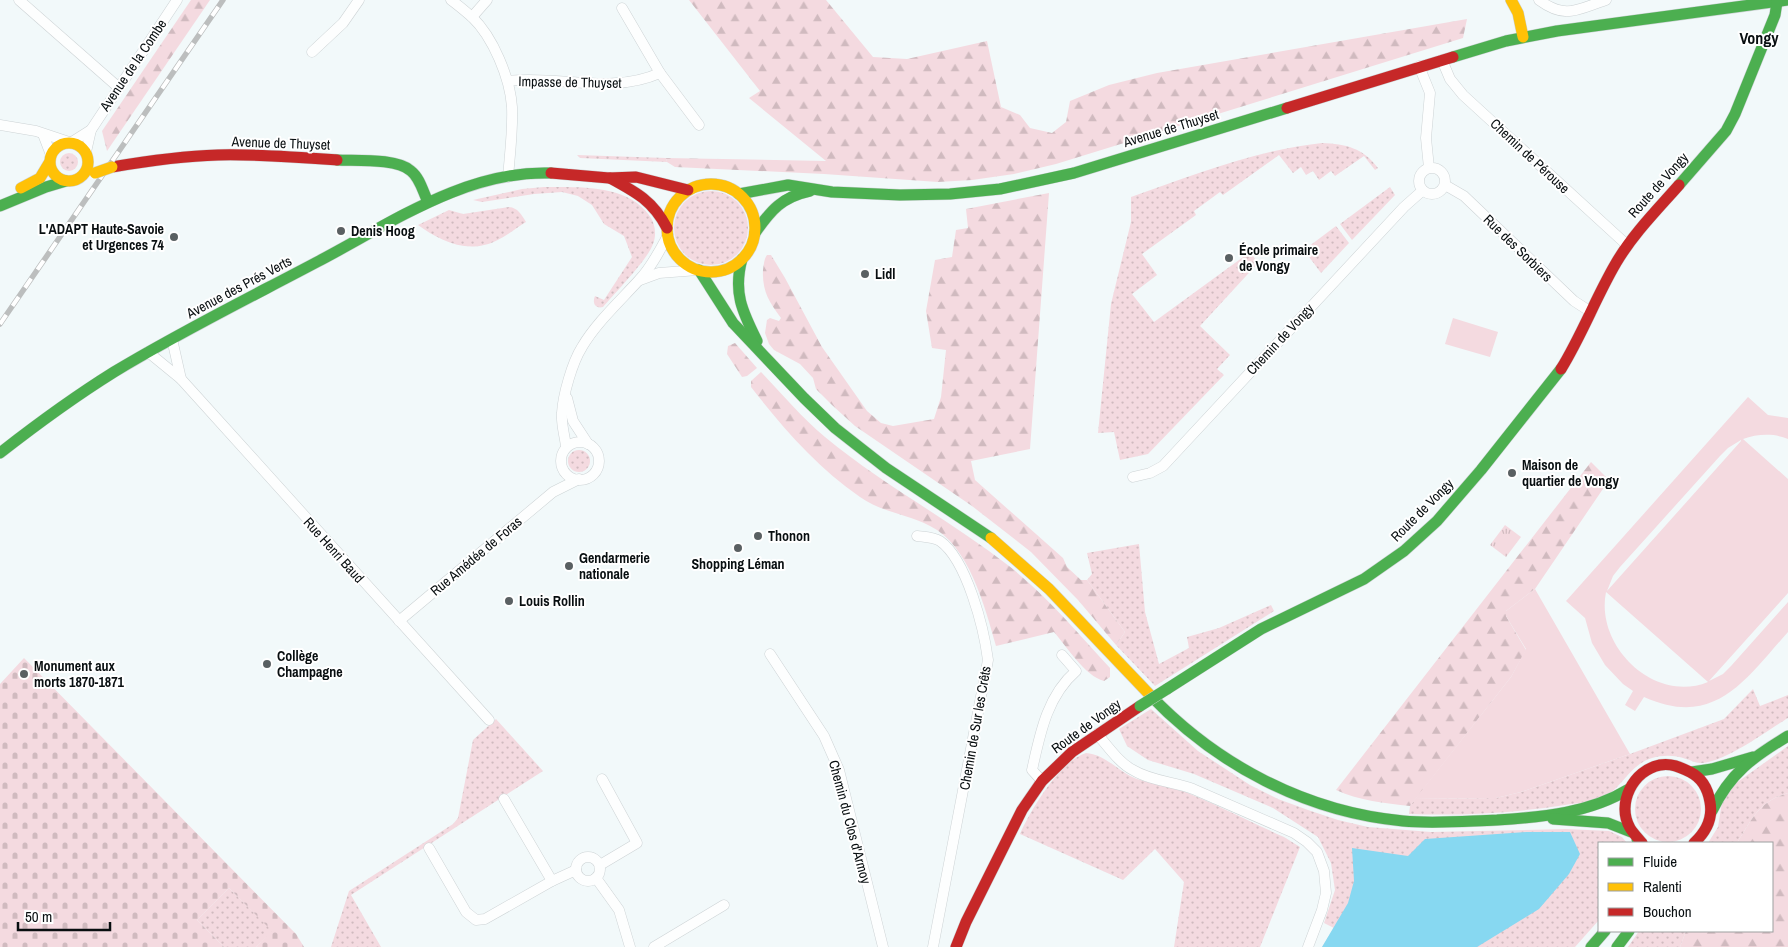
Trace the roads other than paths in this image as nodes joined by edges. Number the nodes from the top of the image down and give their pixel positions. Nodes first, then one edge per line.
1 (20, 0) edge
2 (176, 0) edge
3 (359, 0) edge
4 (451, 0) edge
5 (487, 0) edge
6 (1511, 0) edge
7 (1539, 0) edge
8 (1606, 0) edge
9 (1782, 1) edge
10 (622, 8) dead end
11 (472, 17) junction
12 (1523, 37) junction
13 (312, 52) dead end
14 (1442, 60) junction
15 (1419, 66) junction
16 (660, 73) junction
17 (508, 81) junction
18 (118, 87) junction
19 (699, 124) dead end
20 (0, 125) edge
21 (91, 130) junction
22 (43, 134) junction
23 (71, 142) junction
24 (87, 154) junction
25 (50, 159) junction
26 (97, 168) junction
27 (1428, 168) junction
28 (508, 176) junction
29 (80, 178) junction
30 (609, 178) junction
31 (66, 181) junction
32 (1445, 185) junction
33 (688, 190) junction
34 (819, 190) junction
35 (1422, 191) junction
36 (739, 194) junction
37 (0, 198) edge
38 (428, 202) junction
39 (0, 206) edge
40 (667, 231) junction
41 (755, 233) junction
42 (1627, 245) junction
43 (742, 260) junction
44 (699, 270) junction
45 (640, 280) junction
46 (1591, 312) junction
47 (172, 339) junction
48 (148, 352) junction
49 (764, 354) junction
50 (181, 380) junction
51 (566, 394) junction
52 (588, 444) junction
53 (566, 448) junction
54 (0, 453) edge
55 (562, 468) junction
56 (1133, 477) dead end
57 (579, 479) junction
58 (553, 492) junction
59 (917, 536) dead end
60 (399, 621) junction
61 (770, 654) dead end
62 (1062, 655) dead end
63 (488, 720) dead end
64 (1097, 734) junction
65 (1788, 736) edge
66 (1756, 757) junction
67 (1692, 772) junction
68 (602, 779) dead end
69 (1042, 781) junction
70 (1629, 789) junction
71 (504, 799) dead end
72 (1712, 811) junction
73 (1535, 817) junction
74 (1637, 840) edge
75 (1695, 842) edge
76 (429, 848) dead end
77 (600, 865) junction
78 (576, 870) junction
79 (596, 878) junction
80 (552, 881) junction
81 (724, 904) dead end
82 (1604, 932) edge
83 (1628, 932) edge
84 (630, 947) edge
85 (654, 947) edge
86 (882, 947) edge
87 (933, 947) edge
88 (956, 947) edge
89 (1308, 947) edge
90 (1591, 947) edge
91 (1616, 947) edge

1 - 18 street
2 - 18 street, Avenue de la Combe
3 - 13 street
4 - 11 street, Impasse de Thuyset
5 - 11 street
6 - 12 main road
7 - 8 street
9 - 12 main road, Avenue de Thuyset
9 - 42 main road, Route de Vongy
10 - 16 street
11 - 17 street, Impasse de Thuyset
12 - 14 main road, Avenue de Thuyset
14 - 15 main road, Avenue de Thuyset
14 - 42 street, Chemin de Pérouse
15 - 27 street
15 - 34 main road, Avenue de Thuyset
16 - 17 street, Impasse de Thuyset
16 - 19 street
17 - 28 street, Impasse de Thuyset
18 - 21 street, Avenue de la Combe
20 - 22 street
21 - 23 street, Avenue de la Combe
21 - 24 street, Avenue de la Combe
22 - 23 street
22 - 25 street
23 - 24 main road
23 - 25 main road
24 - 26 main road
24 - 29 main road
25 - 31 main road
25 - 37 main road
26 - 29 main road, Avenue de Thuyset
26 - 38 main road, Avenue de Thuyset, bridge
27 - 32 street
27 - 35 street
28 - 30 main road
28 - 38 main road, Avenue des Prés Verts
29 - 31 main road
30 - 33 main road
30 - 40 main road
31 - 39 main road
32 - 35 street
32 - 46 street, Rue des Sorbiers
33 - 36 main road
33 - 40 main road
34 - 36 main road, Avenue de Thuyset
34 - 41 main road, Avenue de Thuyset
35 - 56 street, Chemin de Vongy
36 - 41 main road
38 - 47 main road, Avenue des Prés Verts
40 - 44 main road
40 - 45 street
41 - 43 main road
42 - 46 main road, Route de Vongy
43 - 44 main road
43 - 49 main road
44 - 45 street
44 - 49 main road
45 - 51 street
46 - 64 main road, Route de Vongy, bridge
47 - 48 main road, Avenue des Prés Verts
47 - 50 street, Rue Henri Baud
48 - 50 street, Rue Henri Baud
48 - 54 main road, Avenue des Prés Verts
49 - 73 main road
50 - 60 street, Rue Henri Baud
51 - 52 street
51 - 53 street
52 - 53 street
52 - 57 street
53 - 55 street
55 - 57 street
55 - 58 street, Rue Amédée de Foras
57 - 58 street, Rue Amédée de Foras
58 - 60 street, Rue Amédée de Foras
59 - 87 street, Chemin de Sur les Crêts
60 - 63 street, Rue Henri Baud
61 - 86 street, Chemin du Clos d'Armoy
62 - 69 street
64 - 69 main road, Route de Vongy
64 - 89 street
65 - 66 main road
66 - 67 main road
66 - 72 main road
67 - 70 main road
67 - 72 main road
68 - 77 street
69 - 88 main road, Route de Vongy
70 - 73 main road
70 - 74 main road
71 - 80 street
72 - 75 main road
73 - 74 main road
76 - 80 street
77 - 78 street
77 - 79 street
78 - 79 street
78 - 80 street
79 - 84 street
81 - 85 street
82 - 90 main road
83 - 91 main road

